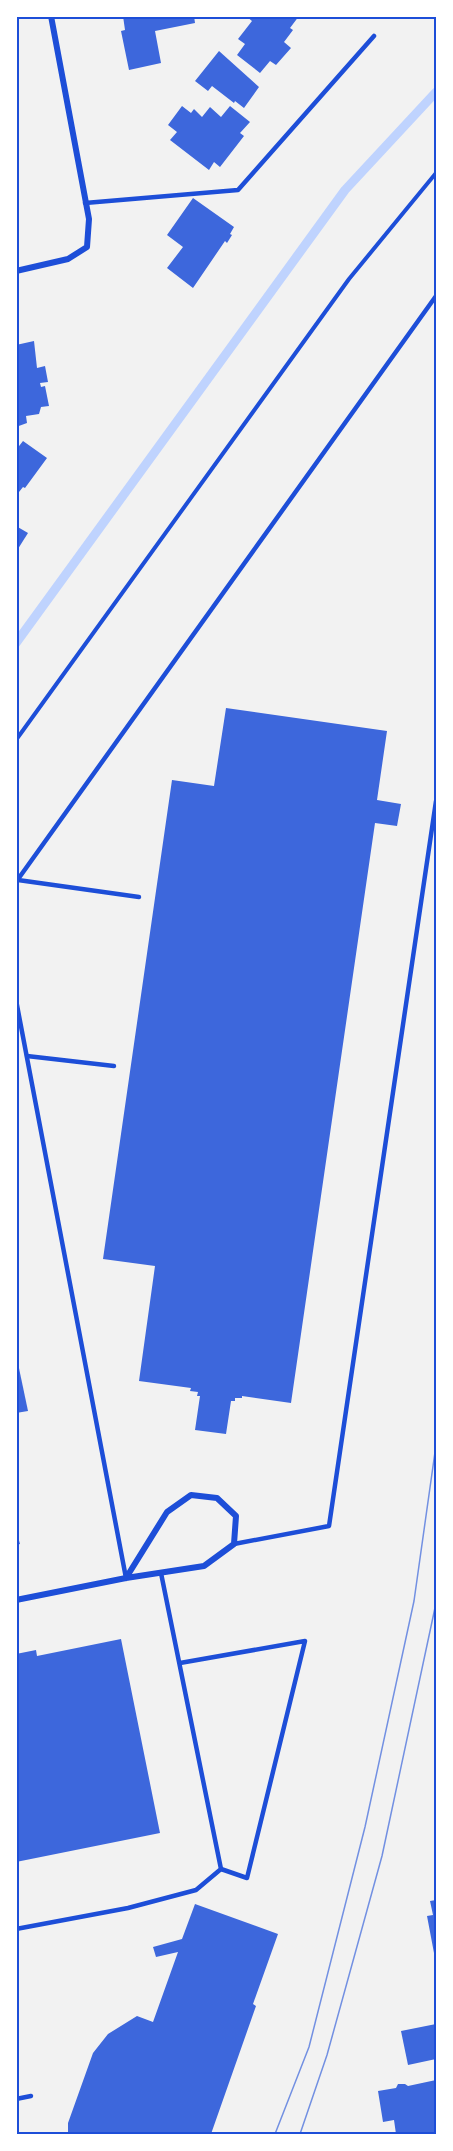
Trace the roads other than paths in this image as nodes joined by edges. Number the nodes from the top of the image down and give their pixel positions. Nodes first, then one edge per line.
1 (51, 16) edge
2 (374, 36) dead end
3 (86, 203) junction
4 (16, 272) edge
5 (436, 296) edge
6 (436, 801) edge
7 (17, 881) edge
8 (139, 897) dead end
9 (16, 999) edge
10 (27, 1056) junction
11 (114, 1066) dead end
12 (234, 1544) junction
13 (161, 1573) junction
14 (126, 1578) junction
15 (16, 1600) edge
16 (180, 1663) junction
17 (221, 1869) junction
18 (16, 1929) edge
19 (31, 2096) dead end
20 (16, 2099) edge

1 - 3 street
2 - 3 lane
3 - 4 street
5 - 7 lane
6 - 12 lane
7 - 8 lane
9 - 10 lane
10 - 11 lane
10 - 14 lane
12 - 13 street
12 - 14 street
13 - 14 street
13 - 16 lane
14 - 15 street
16 - 17 lane
16 - 17 lane
17 - 18 lane
19 - 20 lane

